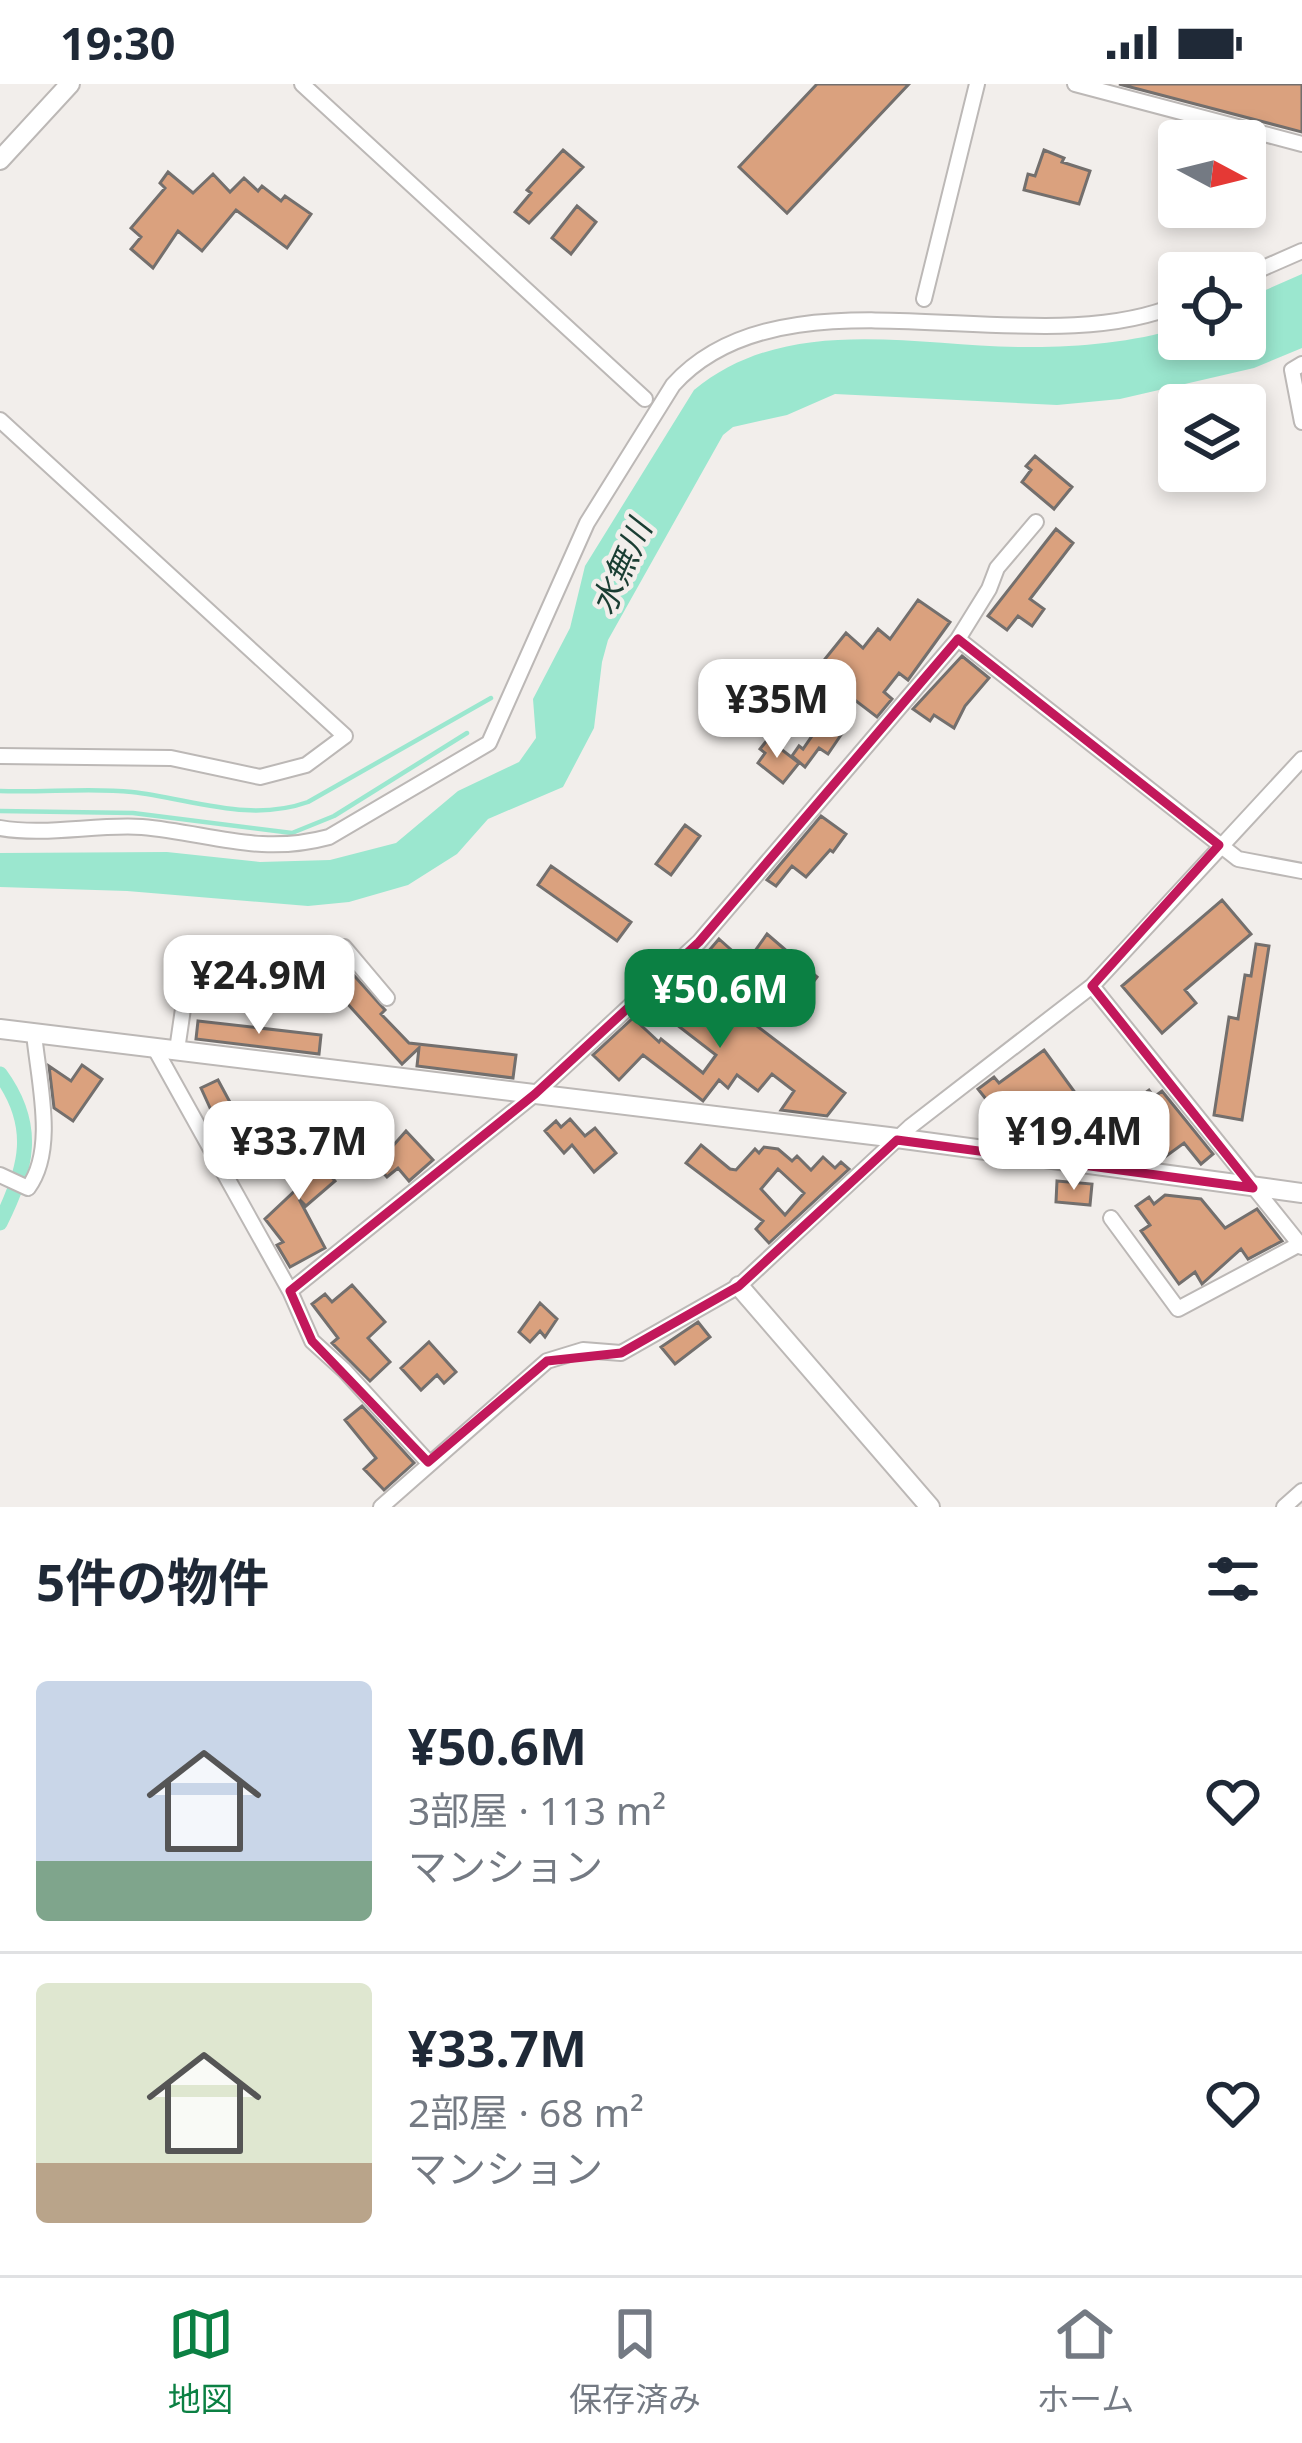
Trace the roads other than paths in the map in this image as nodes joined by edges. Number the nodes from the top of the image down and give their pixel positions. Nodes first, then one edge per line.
1 (70, 84) edge
2 (302, 84) edge
3 (977, 84) edge
4 (1075, 84) edge
5 (1302, 144) edge
6 (0, 160) edge
7 (1302, 251) edge
8 (1266, 267) edge
9 (924, 299) dead end
10 (1158, 313) edge
11 (1302, 364) edge
12 (645, 399) dead end
13 (0, 420) edge
14 (1302, 422) edge
15 (1036, 523) dead end
16 (958, 639) junction
17 (0, 756) edge
18 (1302, 759) edge
19 (0, 828) edge
20 (1219, 845) junction
21 (1302, 872) edge
22 (1092, 986) junction
23 (388, 998) dead end
24 (0, 1029) edge
25 (34, 1033) junction
26 (154, 1047) junction
27 (177, 1050) junction
28 (535, 1094) junction
29 (897, 1140) junction
30 (3, 1176) edge
31 (1253, 1188) junction
32 (1302, 1193) edge
33 (1111, 1218) dead end
34 (1301, 1246) edge
35 (740, 1286) junction
36 (290, 1292) junction
37 (428, 1462) junction
38 (1302, 1491) edge
39 (381, 1507) edge
40 (929, 1507) edge
41 (1284, 1507) edge

1 - 6 street
2 - 12 street
3 - 9 street
4 - 5 street
7 - 8 street
10 - 19 street
11 - 14 street
13 - 17 street
15 - 16 street
16 - 20 street
16 - 28 street
18 - 20 street
20 - 21 street
20 - 22 street
22 - 29 street
22 - 31 street
23 - 27 street
24 - 25 street
25 - 26 street
25 - 30 street
26 - 27 street
26 - 36 street
27 - 28 street
28 - 29 street
28 - 36 street
29 - 31 street
29 - 35 street
31 - 32 street
31 - 34 street
33 - 34 street
35 - 37 street
35 - 40 street
36 - 37 street
37 - 39 street
38 - 41 street

